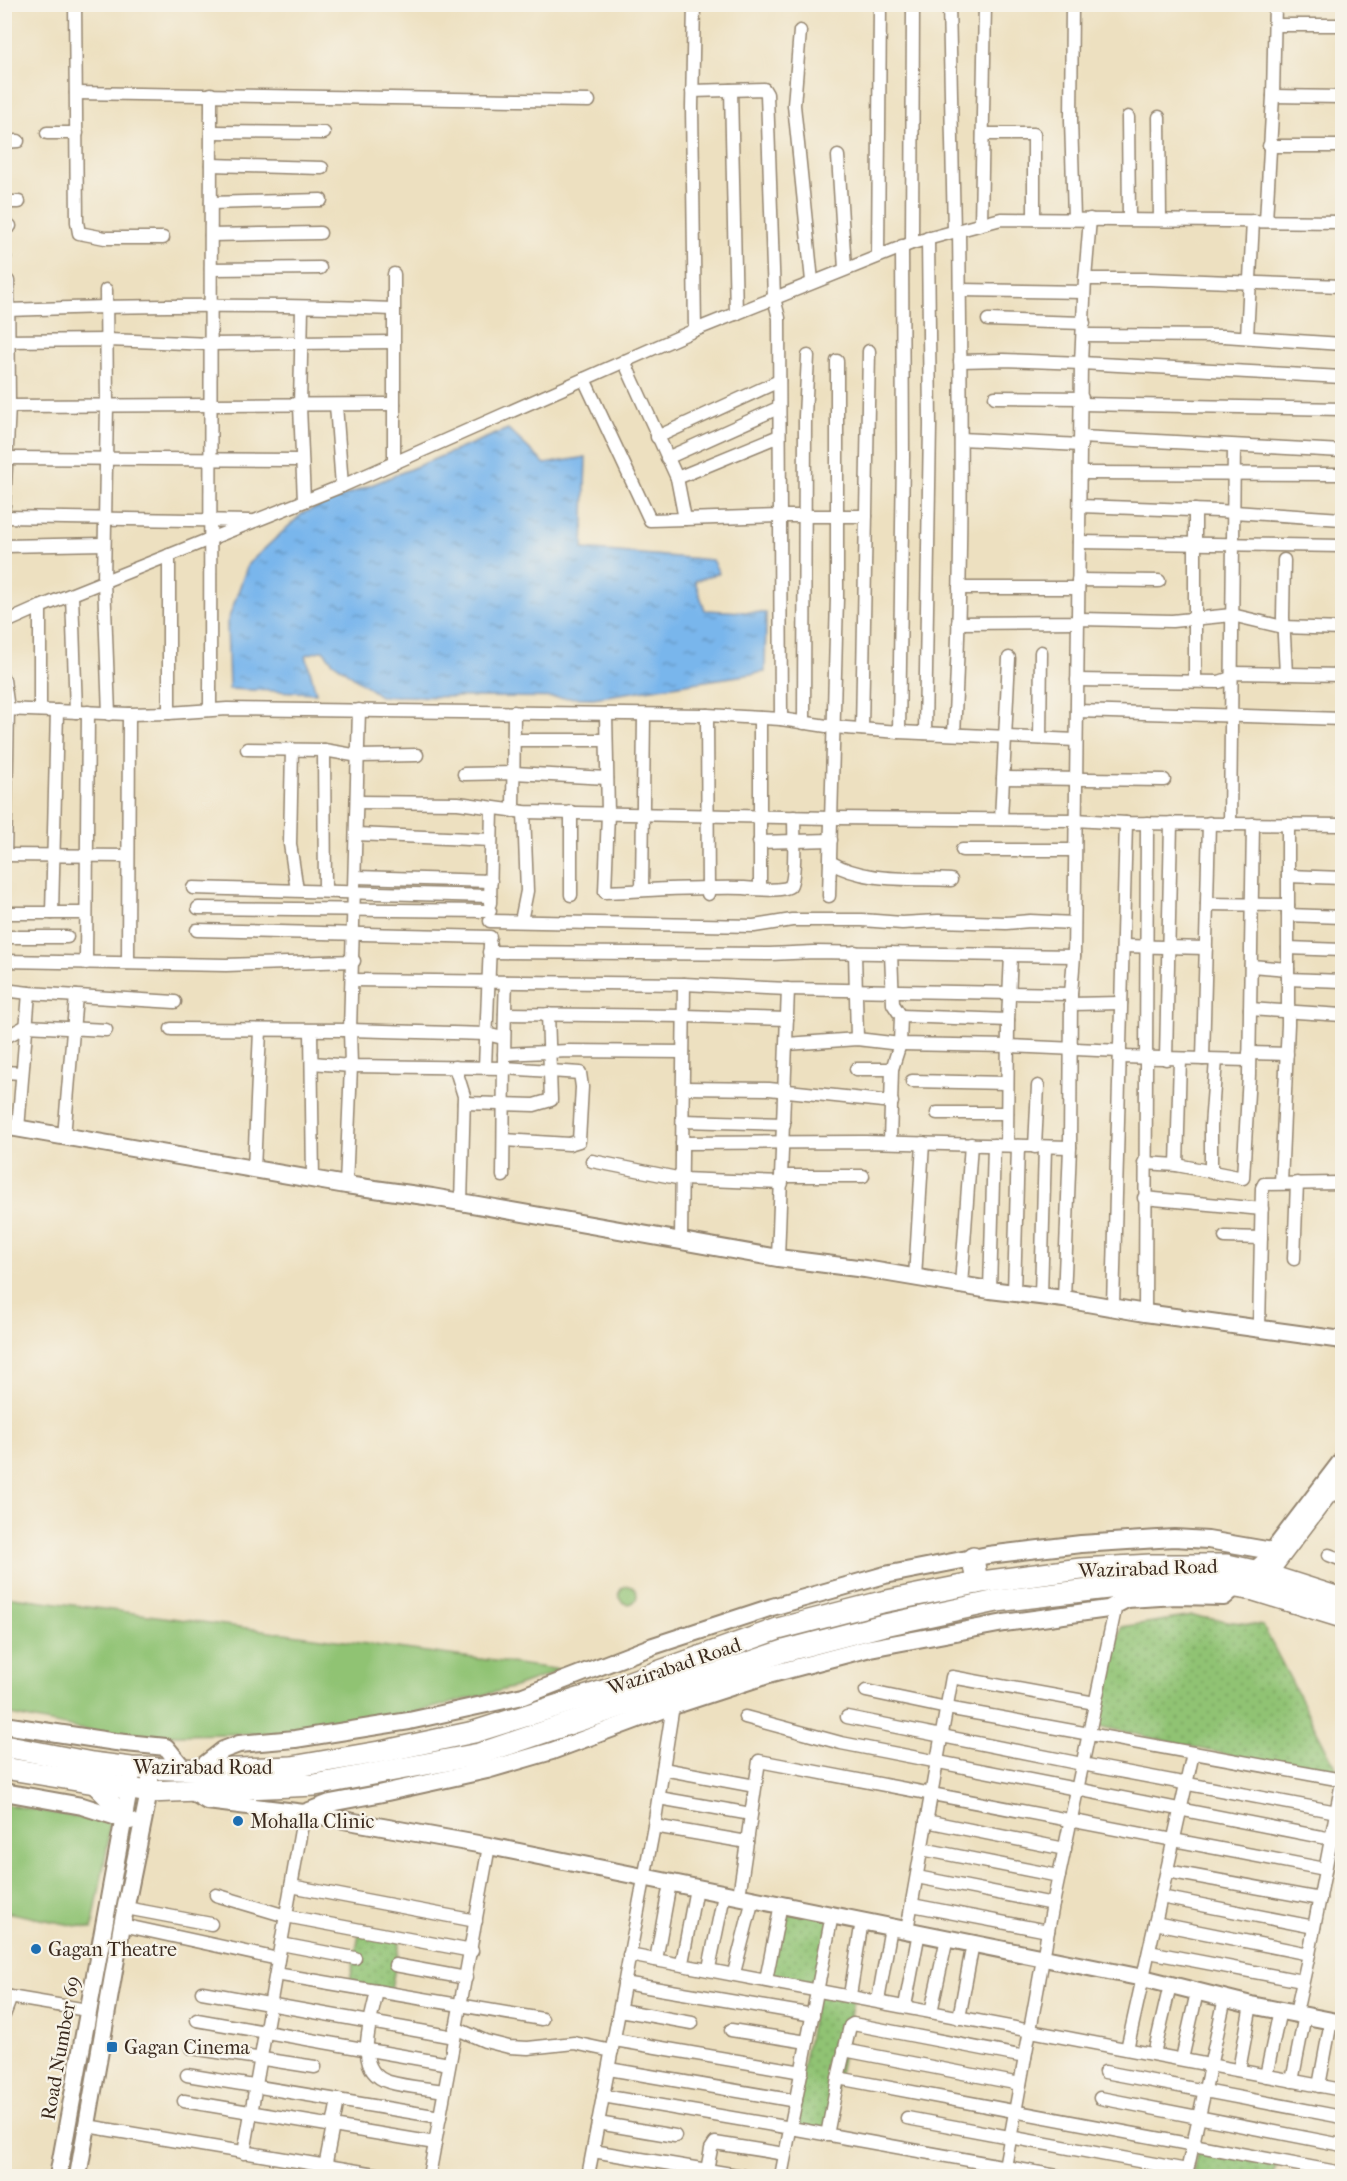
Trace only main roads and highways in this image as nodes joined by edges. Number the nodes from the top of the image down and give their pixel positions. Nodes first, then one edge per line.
1 (973, 1558) road end
2 (1261, 1579) junction
3 (976, 1583) junction
4 (1133, 1588) junction
5 (1342, 1599) edge
6 (1342, 1617) edge
7 (4, 1746) edge
8 (4, 1768) edge
9 (94, 1784) junction
10 (123, 1820) road end

1 - 3 highway
2 - 4 highway, Wazirabad Road
2 - 4 highway, Wazirabad Road
2 - 5 highway, Wazirabad Road
2 - 6 highway, Wazirabad Road
3 - 4 highway, Wazirabad Road
3 - 7 highway, Wazirabad Road
4 - 9 highway, Wazirabad Road
8 - 9 highway, Wazirabad Road
9 - 10 main road

